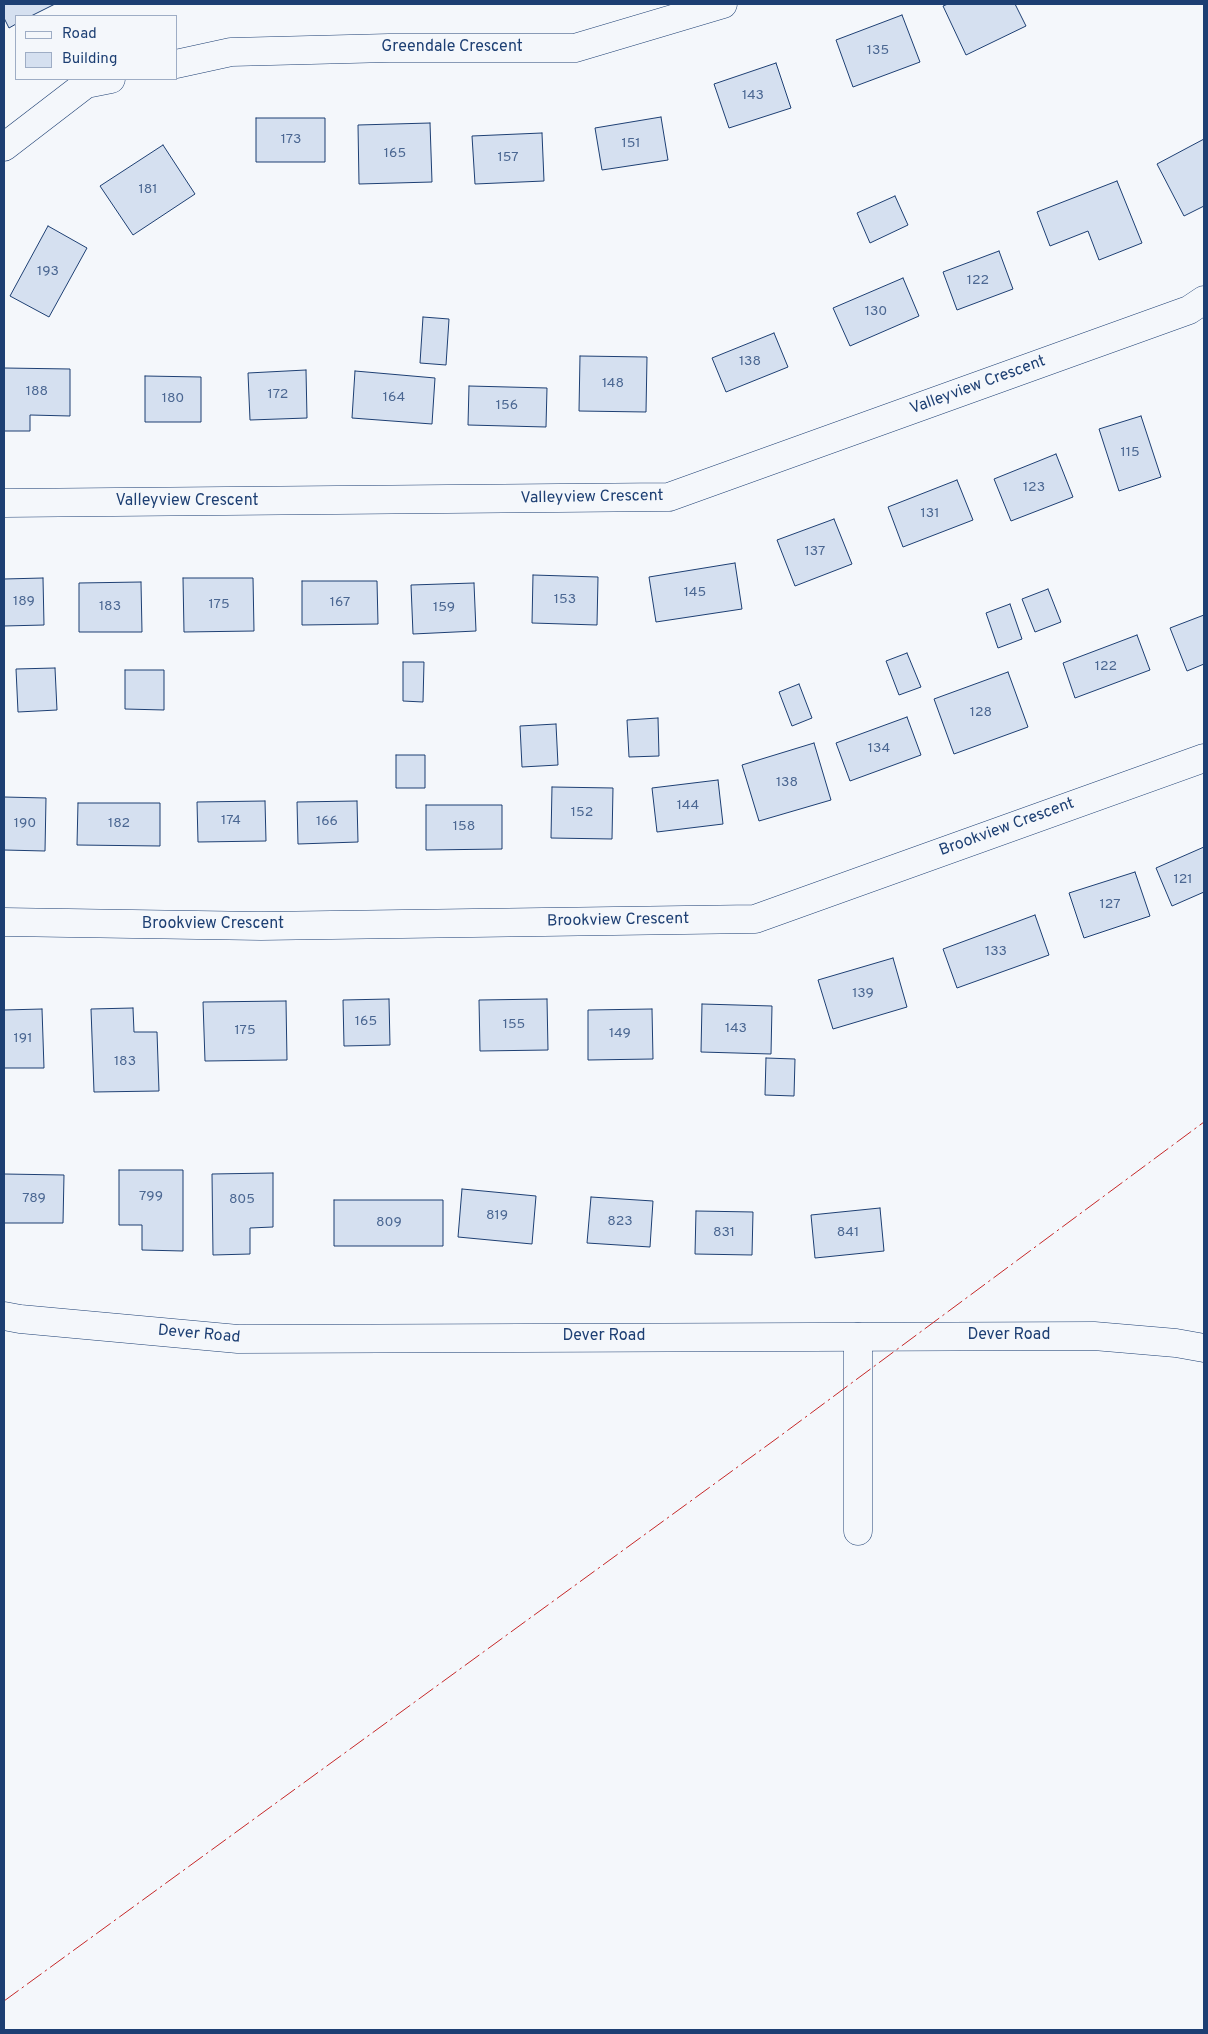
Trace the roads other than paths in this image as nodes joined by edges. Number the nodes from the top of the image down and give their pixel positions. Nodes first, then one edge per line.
1 (723, 4) edge
2 (178, 64) edge
3 (106, 80) edge
4 (4, 147) edge
5 (1204, 300) edge
6 (4, 503) edge
7 (1204, 758) edge
8 (4, 922) edge
9 (4, 1316) edge
10 (858, 1336) junction
11 (1204, 1348) edge
12 (858, 1531) dead end

1 - 2 street, Greendale Crescent
3 - 4 street
5 - 6 street, Valleyview Crescent
7 - 8 street, Brookview Crescent
9 - 10 street, Dever Road
10 - 11 street, Dever Road
10 - 12 street

